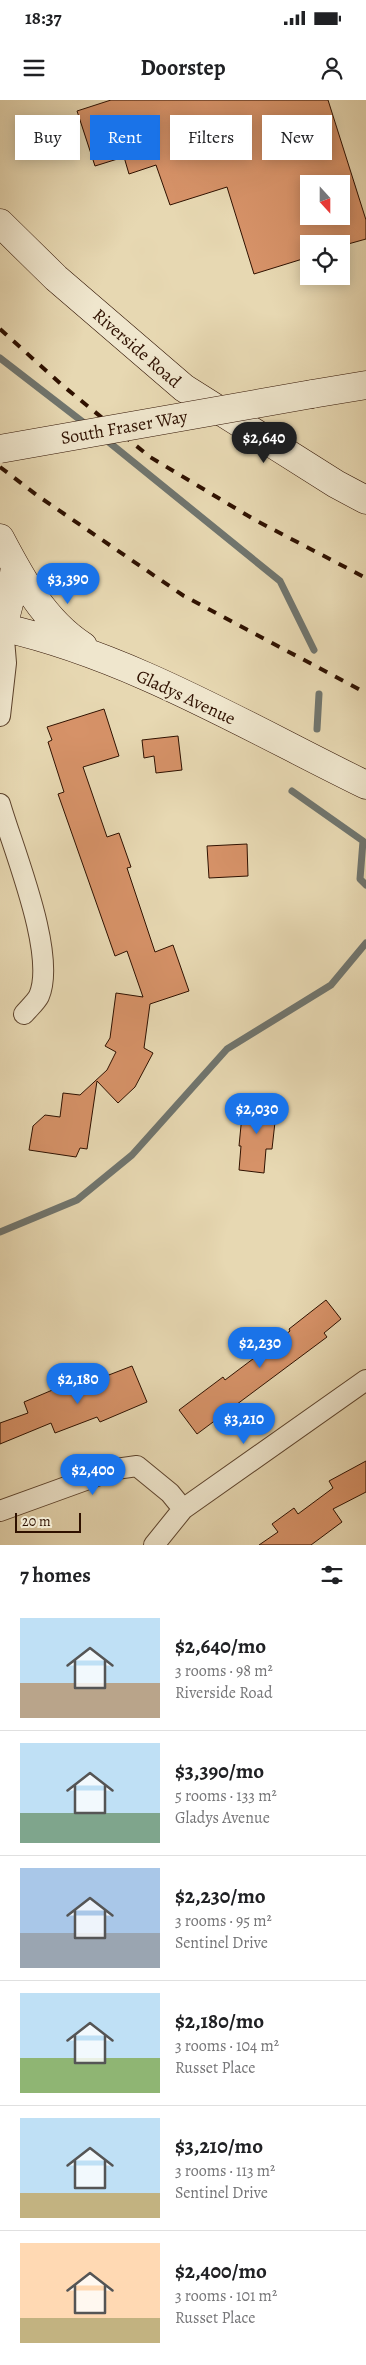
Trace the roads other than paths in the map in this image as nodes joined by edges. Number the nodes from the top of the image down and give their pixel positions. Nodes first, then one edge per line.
1 (0, 224) edge
2 (366, 385) edge
3 (0, 449) edge
4 (366, 500) edge
5 (0, 538) edge
6 (15, 566) junction
7 (1, 627) edge
8 (105, 660) junction
9 (0, 716) edge
10 (366, 785) edge
11 (0, 804) edge
12 (24, 1014) dead end
13 (366, 1380) edge
14 (184, 1509) junction
15 (0, 1511) edge
16 (154, 1545) edge

1 - 4 street, Riverside Road
2 - 3 street, South Fraser Way, bridge
5 - 6 street
6 - 7 street
6 - 8 street
7 - 8 street, Gladys Avenue
7 - 9 street
8 - 10 street, Gladys Avenue
11 - 12 street
13 - 14 street
14 - 15 street
14 - 16 street

